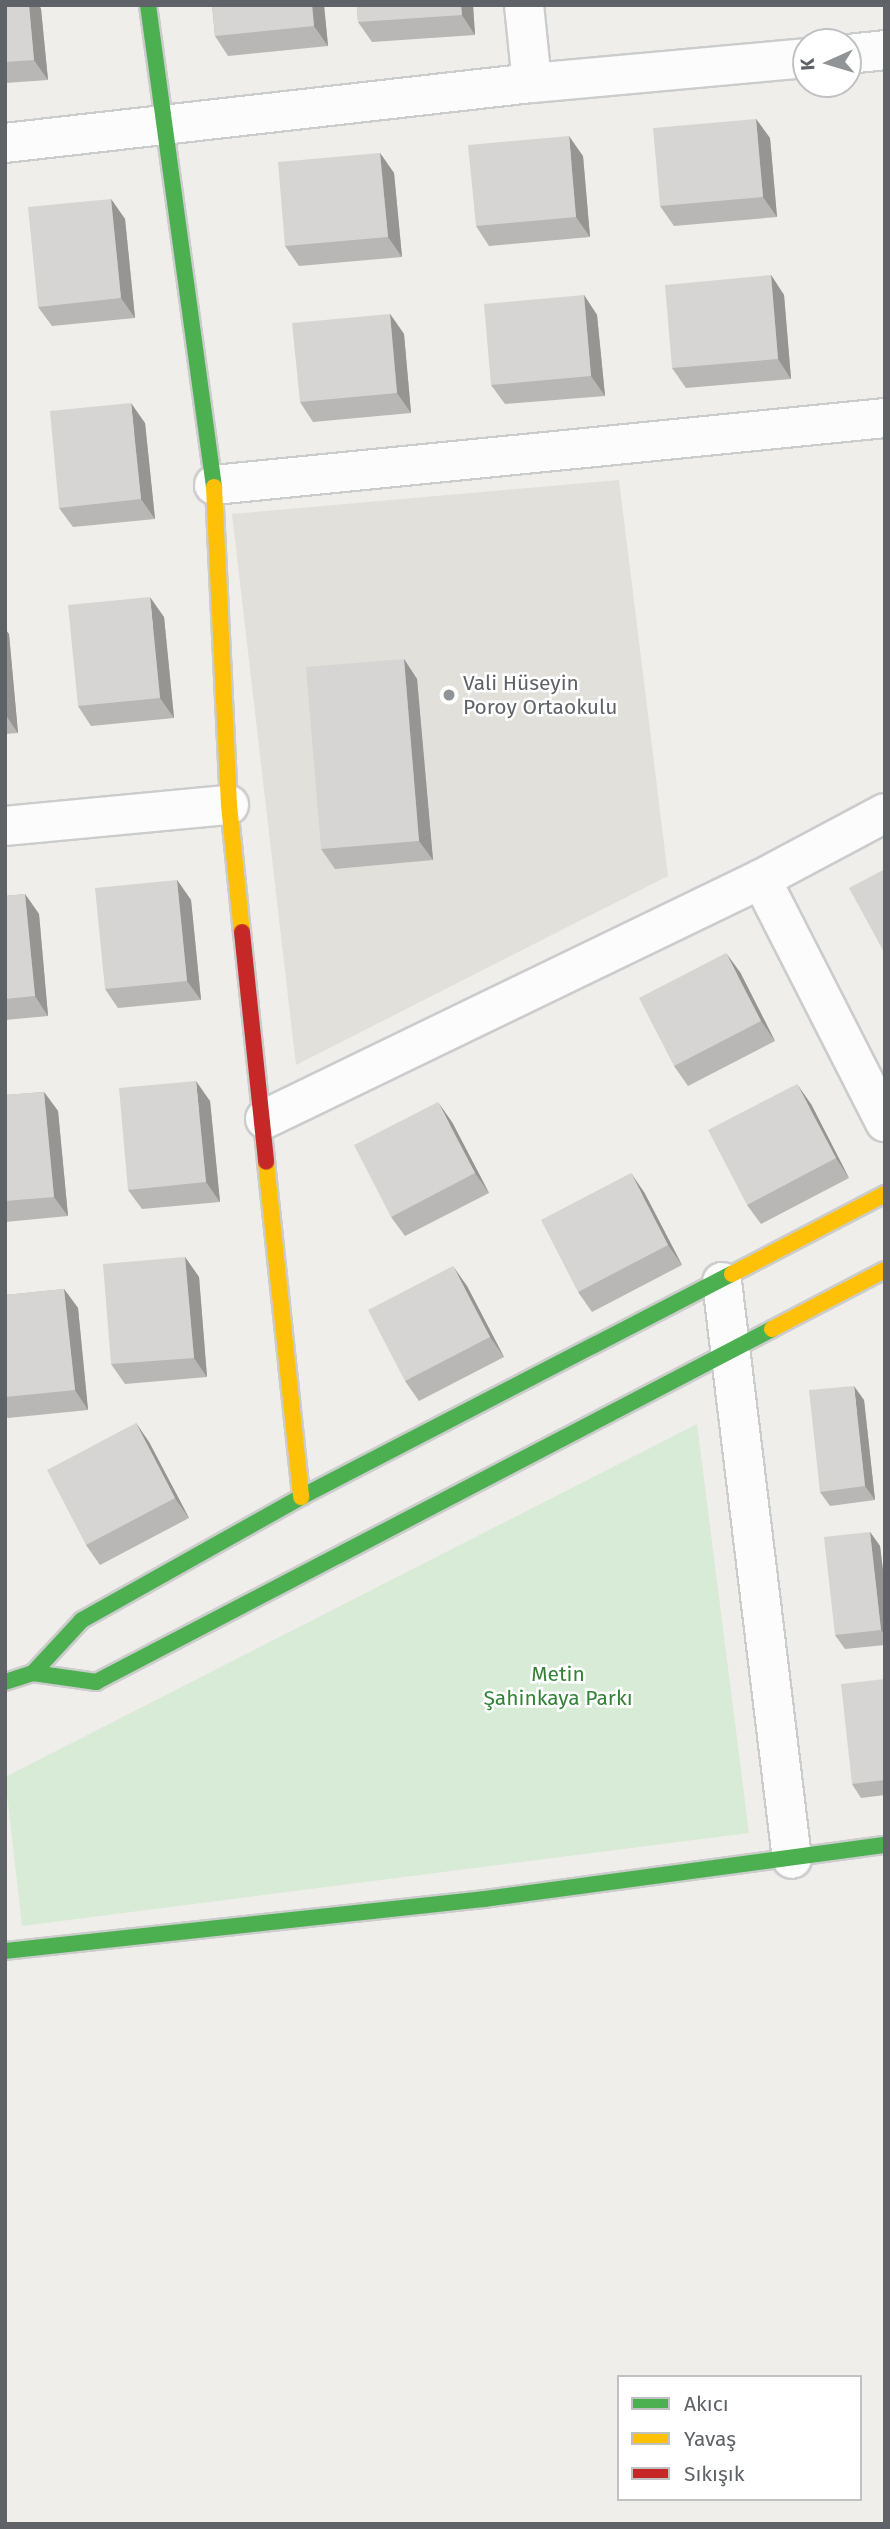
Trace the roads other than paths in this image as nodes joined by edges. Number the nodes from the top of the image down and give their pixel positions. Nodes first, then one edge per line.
1 (148, 5) edge
2 (524, 5) edge
3 (885, 50) edge
4 (862, 52) edge
5 (792, 59) edge
6 (532, 83) junction
7 (162, 127) junction
8 (5, 143) edge
9 (885, 418) edge
10 (214, 485) junction
11 (229, 805) junction
12 (885, 813) edge
13 (5, 826) edge
14 (761, 879) junction
15 (265, 1119) junction
16 (885, 1122) edge
17 (885, 1194) edge
18 (885, 1270) edge
19 (722, 1283) junction
20 (731, 1349) junction
21 (301, 1497) junction
22 (33, 1673) junction
23 (5, 1682) edge
24 (885, 1845) edge
25 (792, 1859) junction
26 (5, 1951) edge

1 - 7 street
2 - 6 street
3 - 4 street
5 - 6 street
6 - 7 street
7 - 8 street
7 - 10 street
9 - 10 street
10 - 11 street
11 - 13 street
11 - 15 street
12 - 14 street
14 - 15 street
14 - 16 street
15 - 21 street
17 - 19 street
18 - 20 street
19 - 20 street
19 - 21 street
20 - 22 street
20 - 25 street
21 - 22 street
22 - 23 street
24 - 25 street
25 - 26 street

